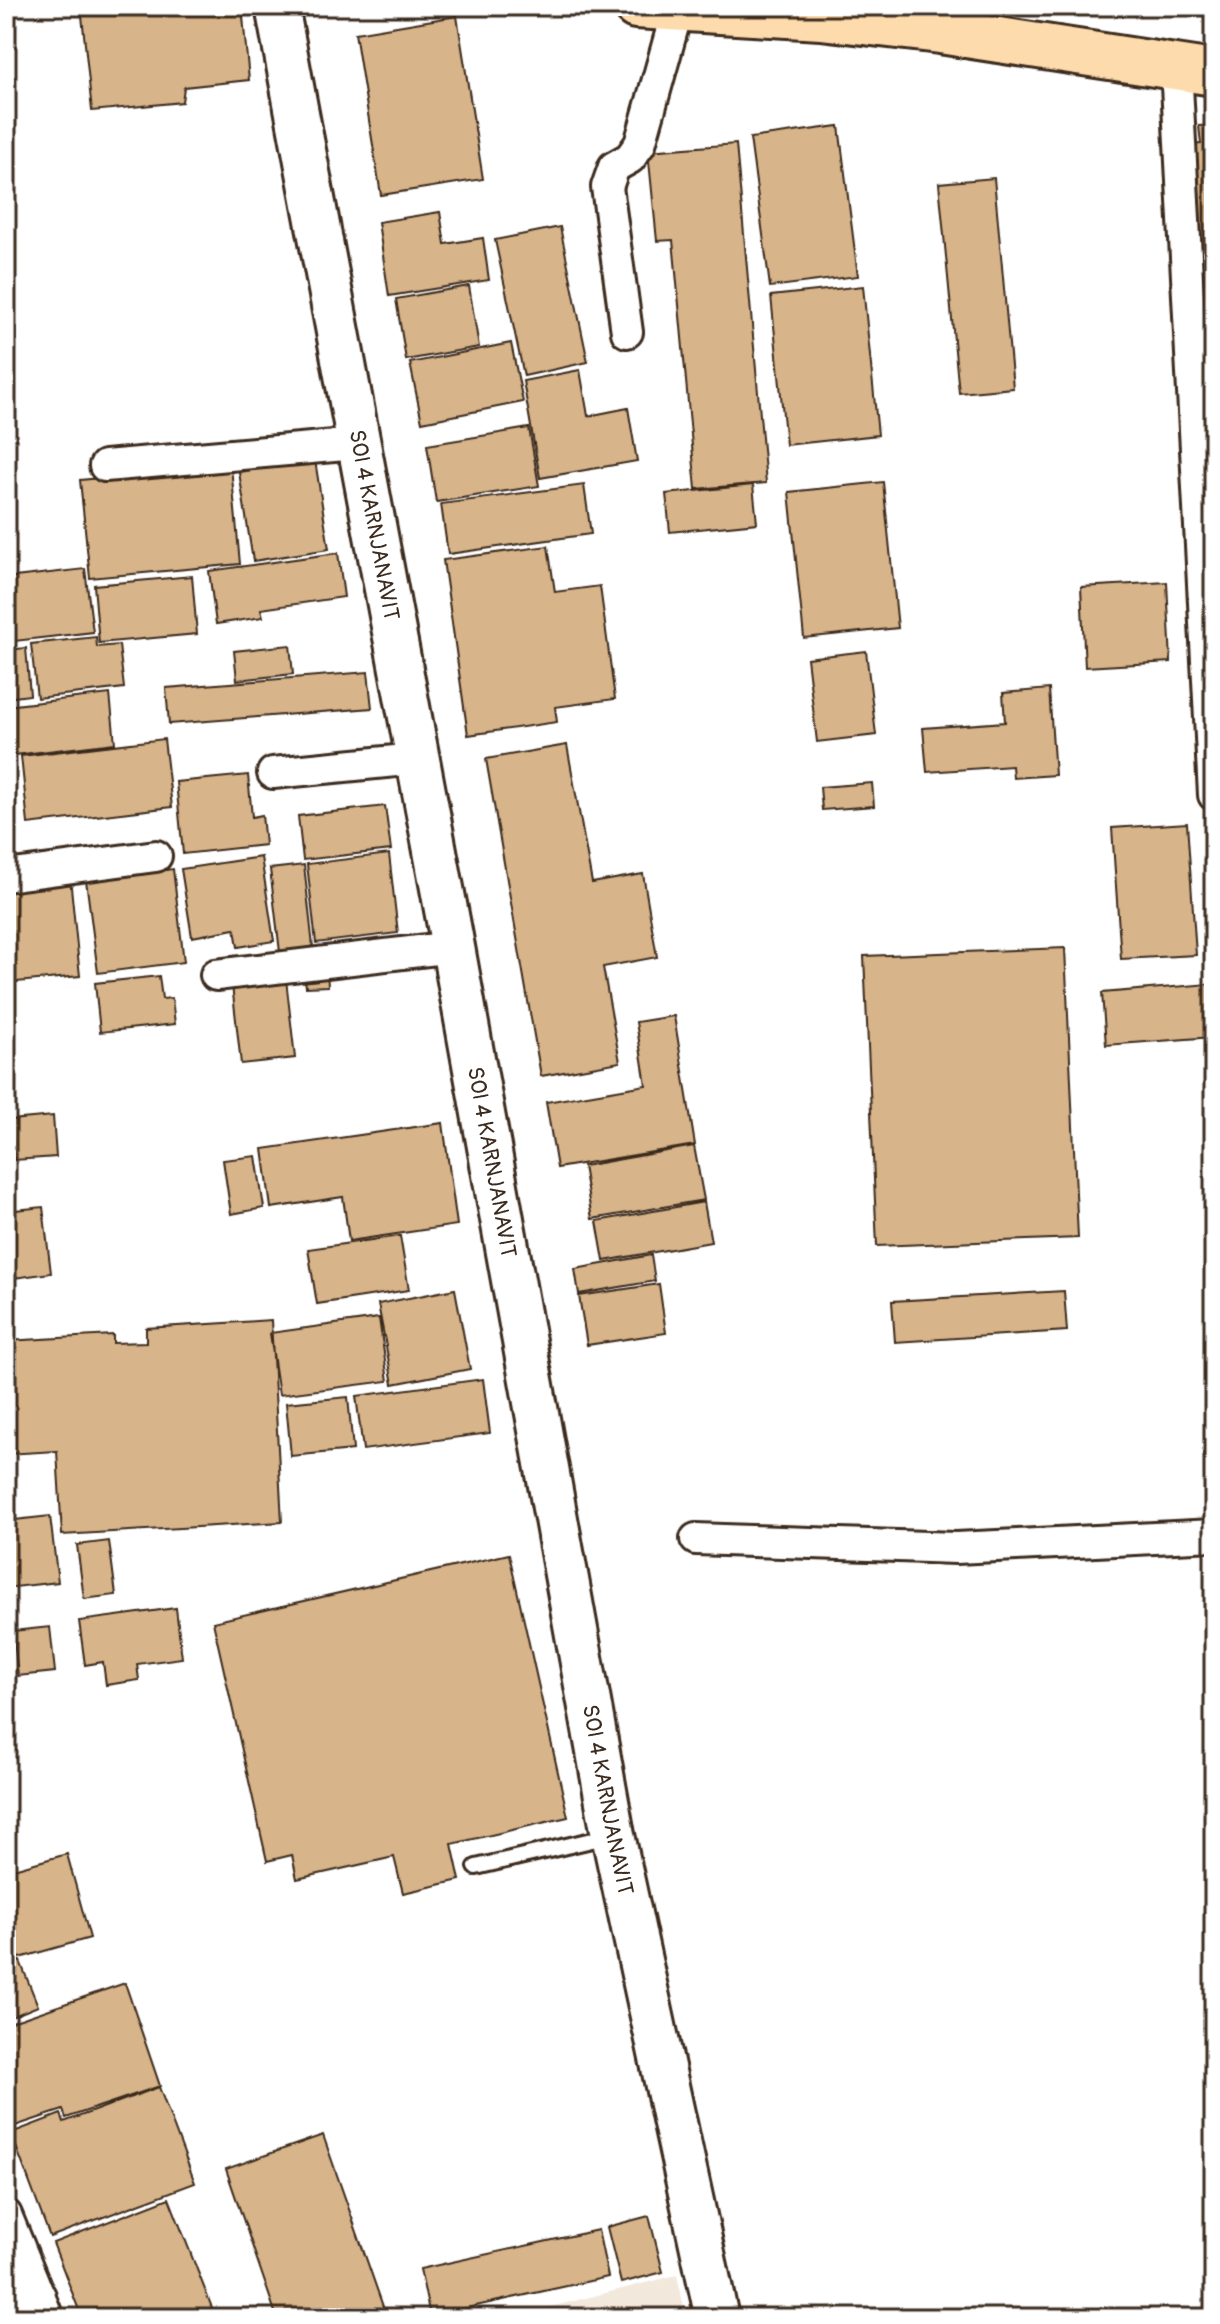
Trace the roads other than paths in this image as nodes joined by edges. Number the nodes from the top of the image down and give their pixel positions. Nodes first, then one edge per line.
1 (277, 6) edge
2 (657, 7) edge
3 (1195, 69) edge
4 (627, 332) dead end
5 (357, 444) junction
6 (105, 466) dead end
7 (416, 759) junction
8 (273, 773) dead end
9 (1214, 795) edge
10 (156, 856) dead end
11 (6, 876) edge
12 (453, 947) junction
13 (216, 975) dead end
14 (1214, 1535) edge
15 (696, 1539) dead end
16 (613, 1835) junction
17 (476, 1867) dead end
18 (6, 2215) edge
19 (6, 2302) edge
20 (44, 2307) edge
21 (717, 2318) edge

1 - 5 street, SOI 4 KARNJANAVIT
2 - 3 main road
2 - 4 street
3 - 9 street
5 - 6 street
5 - 7 street, SOI 4 KARNJANAVIT
7 - 8 street
7 - 12 street, SOI 4 KARNJANAVIT
10 - 11 street
12 - 13 street
12 - 16 street, SOI 4 KARNJANAVIT
14 - 15 street
16 - 17 lane
16 - 21 street, SOI 4 KARNJANAVIT
18 - 20 street
19 - 20 street

